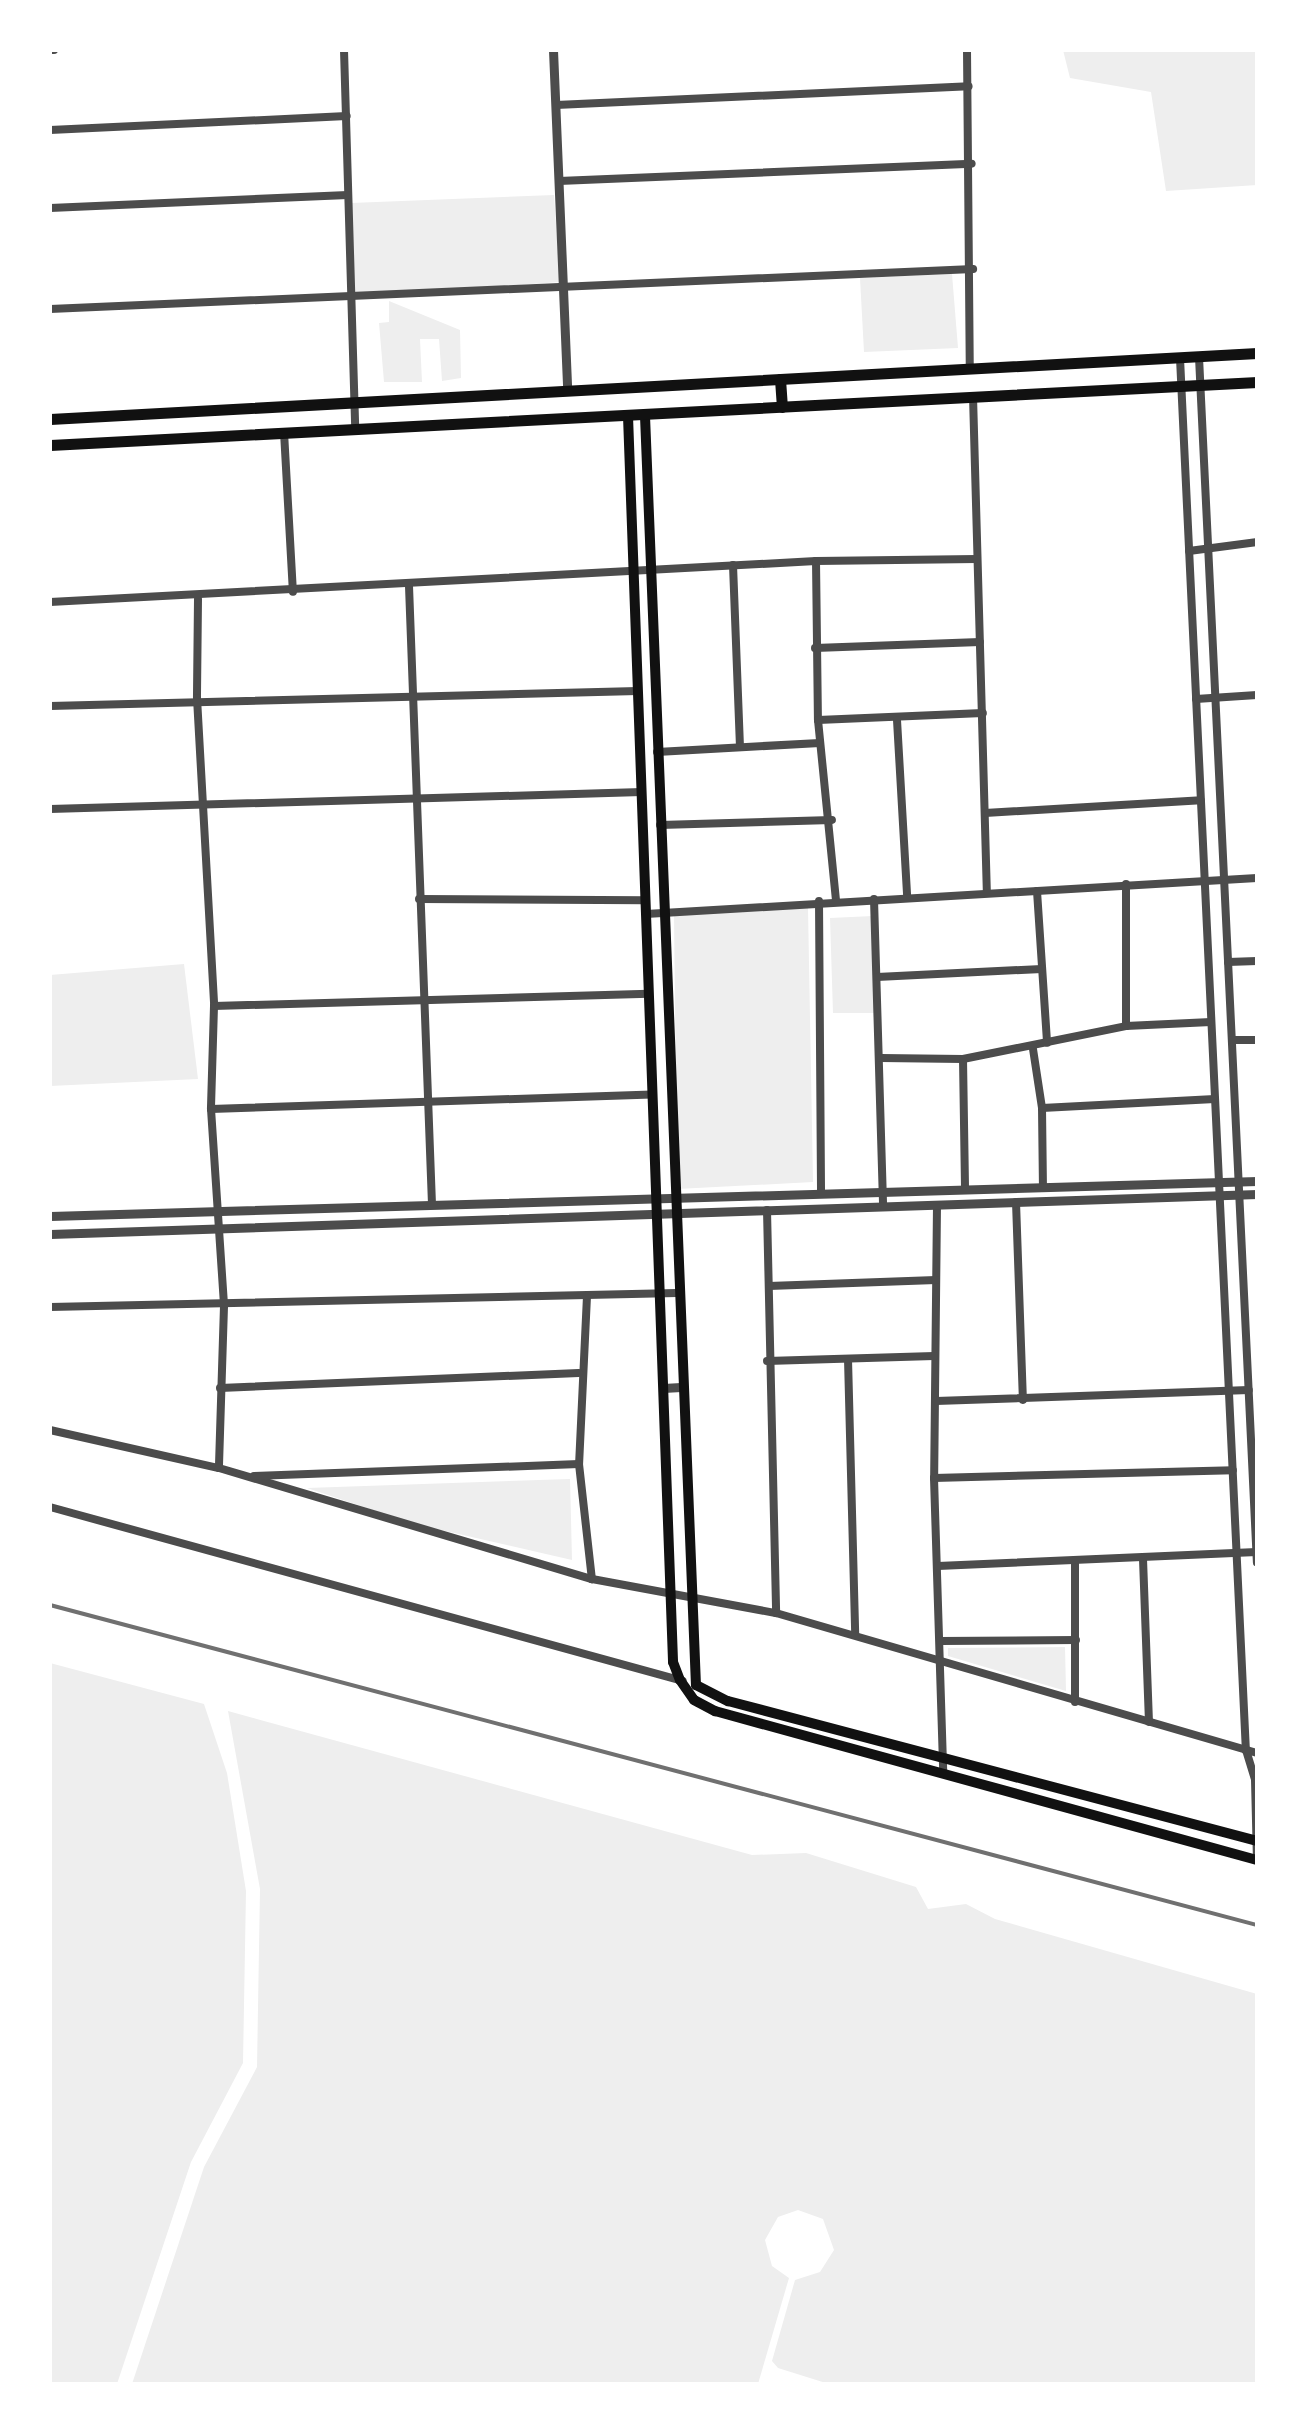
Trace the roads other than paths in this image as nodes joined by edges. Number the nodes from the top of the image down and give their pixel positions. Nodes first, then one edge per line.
1 (344, 50) edge
2 (553, 50) edge
3 (967, 50) edge
4 (969, 86) junction
5 (556, 105) junction
6 (346, 116) junction
7 (50, 130) edge
8 (972, 164) junction
9 (558, 181) junction
10 (348, 194) junction
11 (50, 208) edge
12 (973, 269) junction
13 (563, 290) junction
14 (350, 300) junction
15 (50, 308) edge
16 (1257, 353) edge
17 (1199, 357) junction
18 (1180, 358) junction
19 (970, 368) junction
20 (780, 379) junction
21 (1257, 382) edge
22 (1201, 385) junction
23 (1182, 386) junction
24 (567, 391) junction
25 (973, 396) junction
26 (354, 399) junction
27 (782, 407) junction
28 (628, 416) junction
29 (645, 416) junction
30 (50, 419) edge
31 (355, 427) junction
32 (284, 431) junction
33 (50, 445) edge
34 (1257, 542) edge
35 (1208, 547) junction
36 (1189, 551) junction
37 (977, 559) junction
38 (816, 561) junction
39 (733, 565) junction
40 (650, 569) junction
41 (634, 572) junction
42 (409, 586) junction
43 (294, 592) junction
44 (198, 599) junction
45 (50, 602) edge
46 (980, 642) junction
47 (815, 648) junction
48 (638, 691) junction
49 (413, 693) junction
50 (1257, 695) edge
51 (197, 698) junction
52 (1216, 698) junction
53 (1196, 699) junction
54 (50, 706) edge
55 (983, 712) junction
56 (818, 720) junction
57 (898, 720) junction
58 (820, 743) junction
59 (740, 747) junction
60 (657, 752) junction
61 (642, 792) junction
62 (415, 798) junction
63 (1201, 800) junction
64 (206, 805) junction
65 (50, 809) edge
66 (985, 813) junction
67 (832, 820) junction
68 (660, 825) junction
69 (1257, 878) edge
70 (1224, 880) junction
71 (1205, 882) junction
72 (1126, 884) junction
73 (1037, 891) junction
74 (987, 892) junction
75 (906, 896) junction
76 (419, 899) junction
77 (874, 899) junction
78 (646, 900) junction
79 (836, 900) junction
80 (819, 901) junction
81 (646, 914) junction
82 (663, 914) junction
83 (1257, 961) edge
84 (1228, 962) junction
85 (1042, 970) junction
86 (877, 976) junction
87 (649, 994) junction
88 (424, 998) junction
89 (214, 1006) junction
90 (1212, 1022) junction
91 (1126, 1026) junction
92 (1232, 1040) junction
93 (1257, 1040) edge
94 (1047, 1044) junction
95 (1032, 1049) junction
96 (880, 1058) junction
97 (963, 1059) junction
98 (652, 1094) junction
99 (428, 1098) junction
100 (1215, 1099) junction
101 (1042, 1108) junction
102 (211, 1109) junction
103 (1257, 1181) edge
104 (1219, 1182) junction
105 (1238, 1182) junction
106 (1043, 1187) junction
107 (964, 1190) junction
108 (882, 1192) junction
109 (821, 1194) junction
110 (1257, 1194) edge
111 (1220, 1195) junction
112 (1239, 1195) junction
113 (656, 1198) junction
114 (674, 1198) junction
115 (1016, 1202) junction
116 (938, 1204) junction
117 (432, 1205) junction
118 (883, 1206) junction
119 (766, 1210) junction
120 (220, 1211) junction
121 (674, 1213) junction
122 (657, 1214) junction
123 (50, 1216) edge
124 (221, 1228) junction
125 (50, 1234) edge
126 (1243, 1268) junction
127 (1257, 1268) edge
128 (936, 1280) junction
129 (769, 1286) junction
130 (677, 1293) junction
131 (660, 1294) junction
132 (587, 1296) junction
133 (224, 1306) junction
134 (50, 1307) edge
135 (1252, 1348) edge
136 (934, 1356) junction
137 (848, 1360) junction
138 (767, 1361) junction
139 (579, 1373) junction
140 (680, 1386) junction
141 (220, 1388) junction
142 (663, 1388) junction
143 (1249, 1390) junction
144 (1229, 1392) junction
145 (1024, 1400) junction
146 (936, 1401) junction
147 (50, 1430) edge
148 (579, 1464) junction
149 (219, 1468) junction
150 (1232, 1470) junction
151 (244, 1476) junction
152 (934, 1478) junction
153 (50, 1507) edge
154 (1236, 1551) junction
155 (1257, 1552) edge
156 (1143, 1559) junction
157 (1074, 1560) junction
158 (1257, 1563) edge
159 (938, 1566) junction
160 (592, 1579) junction
161 (670, 1591) junction
162 (688, 1594) junction
163 (776, 1613) junction
164 (856, 1635) junction
165 (1076, 1640) junction
166 (940, 1641) junction
167 (941, 1661) junction
168 (680, 1680) junction
169 (696, 1685) junction
170 (1074, 1702) junction
171 (1149, 1722) junction
172 (1246, 1750) junction
173 (1257, 1753) edge
174 (944, 1755) junction
175 (944, 1771) junction
176 (1256, 1778) edge
177 (1257, 1841) edge
178 (1257, 1860) edge

1 - 6 street
2 - 5 street
3 - 4 street
4 - 5 street
4 - 8 street
5 - 9 street
6 - 7 street
6 - 10 street
8 - 9 street
8 - 12 street
9 - 13 street
10 - 11 street
10 - 14 street
12 - 13 street
12 - 19 street
13 - 14 street
13 - 24 street
14 - 15 street
14 - 26 street
16 - 17 main road
17 - 18 main road
17 - 22 street
18 - 19 main road
18 - 23 street
19 - 20 main road
20 - 24 main road
20 - 27 main road
21 - 22 main road
22 - 23 main road
22 - 35 street
23 - 25 main road
23 - 36 street
24 - 26 main road
25 - 27 main road
25 - 37 street
26 - 30 main road
26 - 31 street
27 - 29 main road
28 - 29 main road
28 - 31 main road
28 - 41 main road
29 - 40 main road
31 - 32 main road
32 - 33 main road
32 - 43 street
34 - 35 street
35 - 36 street
35 - 52 street
36 - 53 street
37 - 38 street
37 - 46 street
38 - 39 street
38 - 47 street
39 - 40 street
39 - 59 street
40 - 41 street
40 - 60 main road
41 - 42 street
41 - 48 main road
42 - 43 street
42 - 49 street
43 - 44 street
44 - 45 street
44 - 51 street
46 - 47 street
46 - 55 street
47 - 56 street
48 - 49 street
48 - 61 main road
49 - 51 street
49 - 62 street
50 - 52 street
51 - 54 street
51 - 64 street
52 - 53 street
52 - 70 street
53 - 63 street
55 - 57 street
55 - 66 street
56 - 57 street
56 - 58 street
57 - 75 street
58 - 59 street
58 - 67 street
59 - 60 street
60 - 68 main road
61 - 62 street
61 - 78 main road
62 - 64 street
62 - 76 street
63 - 66 street
63 - 71 street
64 - 65 street
64 - 89 street
66 - 74 street
67 - 68 street
67 - 79 street
68 - 82 main road
69 - 70 street
70 - 71 street
70 - 84 street
71 - 72 street
71 - 90 street
72 - 73 street
72 - 91 street
73 - 74 street
73 - 85 street
74 - 75 street
75 - 77 street
76 - 78 street
76 - 88 street
77 - 79 street
77 - 86 street
78 - 81 main road
79 - 80 street
80 - 82 street
80 - 109 street
81 - 82 street
81 - 87 main road
82 - 114 main road
83 - 84 street
84 - 92 street
85 - 86 street
85 - 94 street
86 - 96 street
87 - 88 street
87 - 98 main road
88 - 89 street
88 - 99 street
89 - 102 street
90 - 91 street
90 - 100 street
91 - 94 street
92 - 93 street
92 - 105 street
94 - 95 street
95 - 97 street
95 - 101 street
96 - 97 street
96 - 108 street
97 - 107 street
98 - 99 street
98 - 113 main road
99 - 102 street
99 - 117 street
100 - 101 street
100 - 104 street
101 - 106 street
102 - 120 street
103 - 105 street
104 - 105 street
104 - 106 street
104 - 111 street
105 - 112 street
106 - 107 street
107 - 108 street
108 - 109 street
108 - 118 street
109 - 114 street
110 - 112 street
111 - 112 street
111 - 115 street
111 - 144 street
112 - 126 street
113 - 114 street
113 - 117 street
113 - 122 main road
114 - 121 main road
115 - 116 street
115 - 145 street
116 - 118 street
116 - 128 street
117 - 120 street
118 - 119 street
119 - 121 street
119 - 129 street
120 - 123 street
120 - 124 street
121 - 122 street
121 - 130 main road
122 - 124 street
122 - 131 main road
124 - 125 street
124 - 133 street
126 - 127 street
126 - 135 street
128 - 129 street
128 - 136 street
129 - 138 street
130 - 131 street
130 - 140 main road
131 - 132 street
131 - 142 main road
132 - 133 street
132 - 139 street
133 - 134 street
133 - 141 street
135 - 143 street
136 - 137 street
136 - 146 street
137 - 138 street
137 - 164 street
138 - 163 street
139 - 141 street
139 - 148 street
140 - 142 street
140 - 162 main road
141 - 149 street
142 - 161 main road
143 - 144 street
143 - 155 street
144 - 145 street
144 - 150 street
145 - 146 street
146 - 152 street
147 - 149 street
148 - 151 street
148 - 160 street
149 - 151 street
150 - 152 street
150 - 154 street
151 - 160 street
152 - 159 street
153 - 168 street
154 - 155 street
154 - 156 street
154 - 172 street
155 - 158 street
156 - 157 street
156 - 171 street
157 - 159 street
157 - 165 street
159 - 166 street
160 - 161 street
161 - 162 street
161 - 168 main road
162 - 163 street
162 - 169 main road
163 - 164 street
164 - 167 street
165 - 166 street
165 - 170 street
166 - 167 street
167 - 170 street
167 - 174 street
168 - 169 street
168 - 175 main road
169 - 174 main road
170 - 171 street
171 - 172 street
172 - 173 street
172 - 176 street
174 - 175 street
174 - 177 main road
175 - 178 main road
176 - 177 street
177 - 178 street

